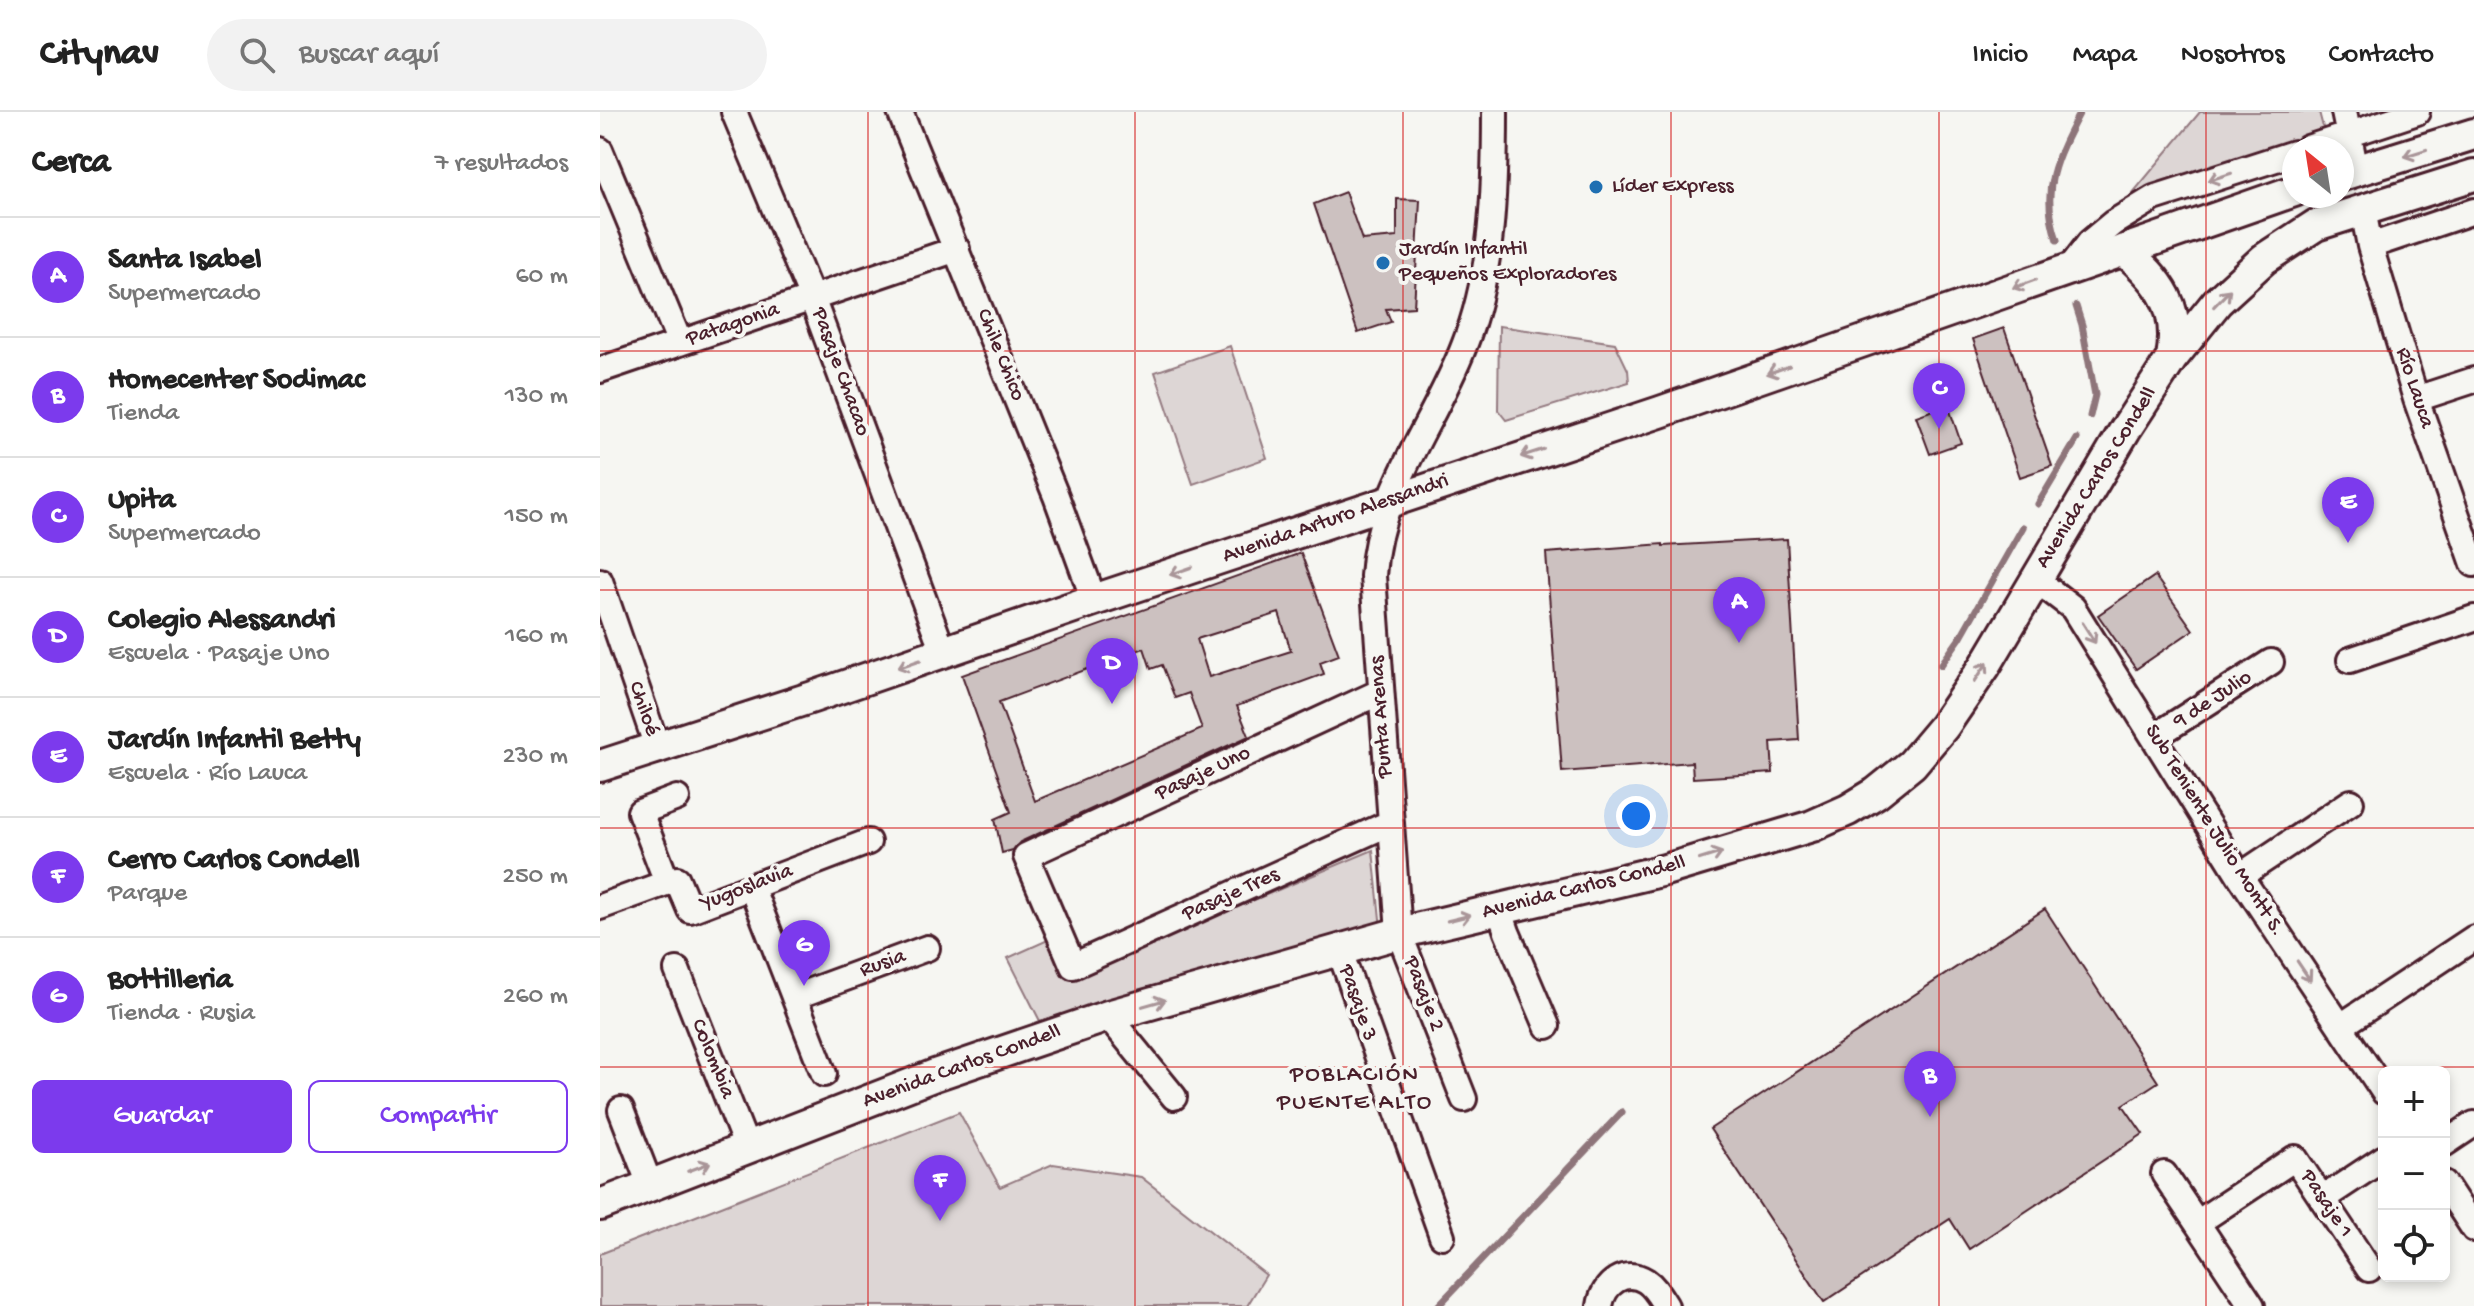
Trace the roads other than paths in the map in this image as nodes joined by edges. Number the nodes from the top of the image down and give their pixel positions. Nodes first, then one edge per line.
1 (734, 112) edge
2 (900, 112) edge
3 (1495, 112) edge
4 (2417, 112) edge
5 (2347, 123) edge
6 (2474, 134) edge
7 (2327, 136) edge
8 (600, 150) edge
9 (2282, 157) edge
10 (2474, 175) edge
11 (2354, 186) edge
12 (2354, 188) edge
13 (2282, 195) edge
14 (2354, 205) edge
15 (2331, 208) edge
16 (2474, 211) edge
17 (2370, 246) junction
18 (957, 249) junction
19 (2124, 250) junction
20 (2070, 268) junction
21 (812, 298) junction
22 (680, 343) junction
23 (2172, 358) junction
24 (600, 370) edge
25 (2474, 380) edge
26 (2416, 399) junction
27 (1388, 502) junction
28 (2474, 564) edge
29 (2035, 579) junction
30 (600, 581) edge
31 (1094, 600) junction
32 (2474, 618) edge
33 (937, 635) dead end
34 (2350, 660) dead end
35 (2271, 662) dead end
36 (1380, 692) junction
37 (2154, 737) junction
38 (657, 747) junction
39 (600, 766) edge
40 (677, 798) dead end
41 (2351, 802) dead end
42 (1390, 823) junction
43 (868, 842) dead end
44 (2240, 876) junction
45 (667, 882) junction
46 (751, 886) junction
47 (600, 907) edge
48 (1499, 908) junction
49 (1399, 933) junction
50 (2474, 938) edge
51 (927, 948) dead end
52 (1339, 949) junction
53 (1073, 966) joint
54 (677, 970) dead end
55 (794, 997) junction
56 (1108, 1016) junction
57 (1547, 1026) dead end
58 (2341, 1026) junction
59 (824, 1074) dead end
60 (2378, 1083) edge
61 (1174, 1097) dead end
62 (1464, 1099) dead end
63 (621, 1110) dead end
64 (2474, 1124) edge
65 (2450, 1140) edge
66 (747, 1148) junction
67 (2378, 1162) edge
68 (2164, 1174) dead end
69 (650, 1185) junction
70 (2450, 1192) edge
71 (2322, 1199) junction
72 (600, 1205) edge
73 (2197, 1223) junction
74 (2474, 1229) edge
75 (1442, 1236) dead end
76 (2369, 1269) dead end
77 (1600, 1306) edge
78 (1666, 1306) edge
79 (2252, 1306) edge

1 - 21 street, Pasaje Chacao
2 - 18 street, Chile Chico
3 - 27 street, Punta Arenas
4 - 5 street
5 - 7 street
6 -> 11 main road
8 - 22 street
9 -> 20 street
10 - 12 main road
13 - 19 main road, Avenida Arturo Alessandri
14 - 17 street, Río Lauca
23 -> 15 main road, Avenida Carlos Condell
16 - 17 street
17 - 26 street, Río Lauca
18 - 21 street, Patagonia
18 - 31 street, Chile Chico
19 - 20 main road, Avenida Arturo Alessandri
19 - 23 main road
20 -> 27 main road, Avenida Arturo Alessandri
21 - 22 street, Patagonia
21 - 33 street, Pasaje Chacao
22 - 24 street, Patagonia
23 - 29 main road, Avenida Carlos Condell
25 - 26 street
26 - 28 street, Río Lauca
27 -> 31 main road, Avenida Arturo Alessandri
27 - 36 street, Punta Arenas
29 -> 37 street, Sub Teniente Julio Montt S.
48 -> 29 main road, Avenida Carlos Condell
30 - 38 street, Chiloé
31 -> 38 main road, Avenida Arturo Alessandri
32 - 34 street
35 - 37 street, 9 de Julio
36 - 42 street, Punta Arenas
36 - 53 street, Pasaje Uno
37 - 44 street, Sub Teniente Julio Montt S.
38 - 39 main road, Avenida Arturo Alessandri
40 - 45 street
41 - 44 street
42 - 49 street, Punta Arenas
42 - 53 street, Pasaje Tres
43 - 46 street, Yugoslavia
44 -> 58 street, Sub Teniente Julio Montt S.
45 - 46 street, Yugoslavia
45 - 47 street, Yugoslavia
46 - 55 street
49 -> 48 main road, Avenida Carlos Condell
48 - 57 street
49 - 52 main road, Avenida Carlos Condell
49 - 62 street, Pasaje 2
50 - 58 street
51 - 55 street, Rusia
56 -> 52 main road, Avenida Carlos Condell
52 - 75 street, Pasaje 3
54 - 66 street, Colombia
55 - 59 street
56 - 61 street
56 - 66 main road, Avenida Carlos Condell
58 - 60 street, Sub Teniente Julio Montt S.
63 - 69 street
64 - 65 street
69 -> 66 main road, Avenida Carlos Condell
67 - 71 street
68 - 73 street
69 - 72 main road, Avenida Carlos Condell
70 - 74 street
71 - 73 street, Pasaje 1
71 - 76 street, Pasaje 1
73 - 79 street
77 - 78 street

